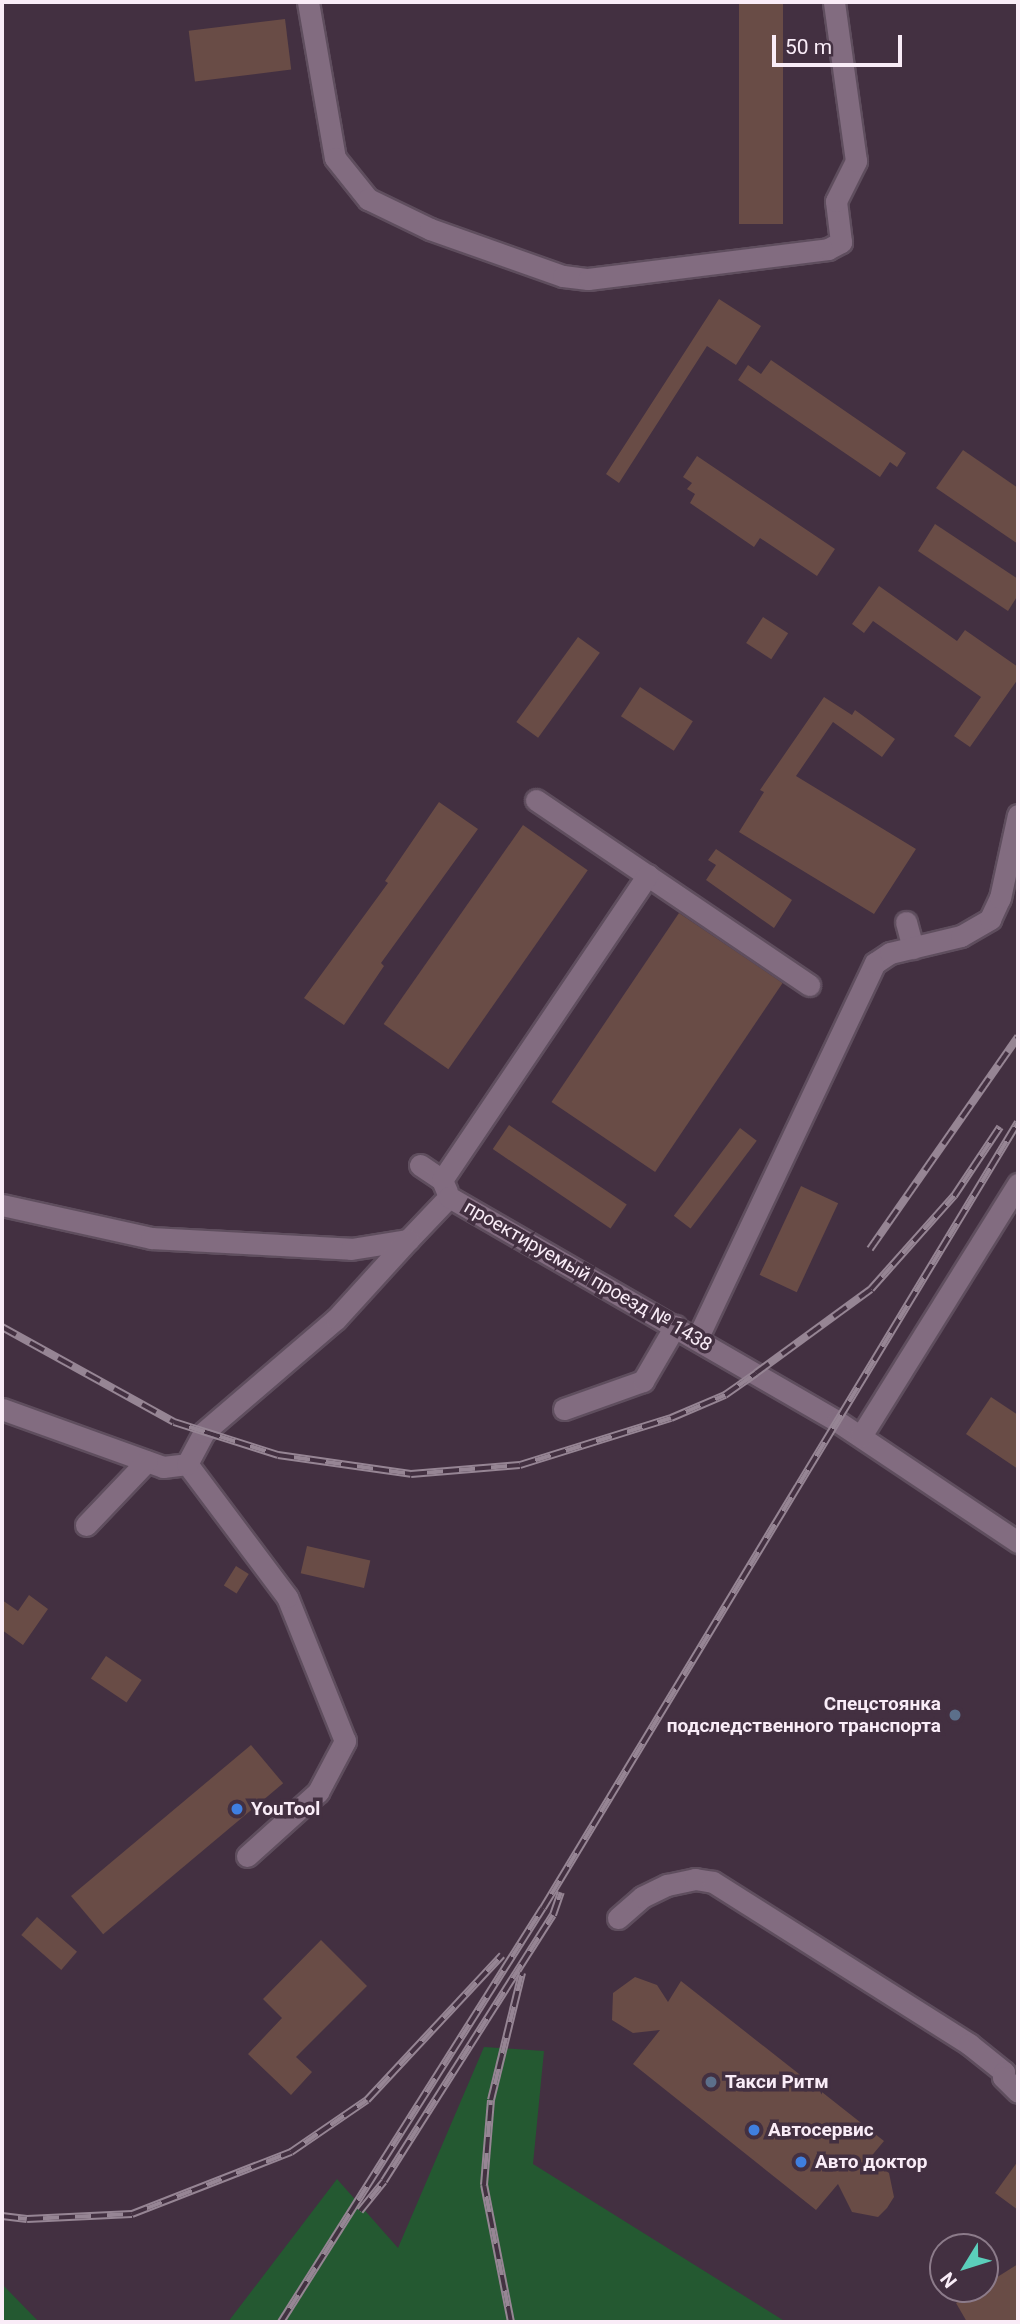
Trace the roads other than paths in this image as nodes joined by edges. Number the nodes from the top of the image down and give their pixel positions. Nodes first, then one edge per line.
1 (308, 2) edge
2 (834, 2) edge
3 (536, 800) dead end
4 (1018, 815) edge
5 (648, 876) junction
6 (906, 922) dead end
7 (913, 948) junction
8 (809, 985) dead end
9 (420, 1165) dead end
10 (1018, 1184) edge
11 (445, 1188) junction
12 (2, 1205) edge
13 (408, 1240) junction
14 (675, 1326) junction
15 (698, 1339) junction
16 (2, 1409) edge
17 (564, 1409) dead end
18 (861, 1436) junction
19 (146, 1461) junction
20 (187, 1464) junction
21 (86, 1525) dead end
22 (1018, 1542) edge
23 (247, 1856) dead end
24 (618, 1918) dead end
25 (1018, 2092) edge

1 - 2 street
3 - 5 street
4 - 7 street
5 - 8 street
5 - 11 street
6 - 7 street
7 - 15 street
9 - 11 street
10 - 18 street
11 - 13 street, проектируемый проезд № 1438
11 - 14 street, проектируемый проезд № 1438
12 - 13 street
13 - 20 street, проектируемый проезд № 1438
14 - 15 street, проектируемый проезд № 1438
14 - 17 street
15 - 18 street, проектируемый проезд № 1438
16 - 19 street
18 - 22 street, проектируемый проезд № 1438
19 - 20 street
19 - 21 street
20 - 23 street
24 - 25 street

